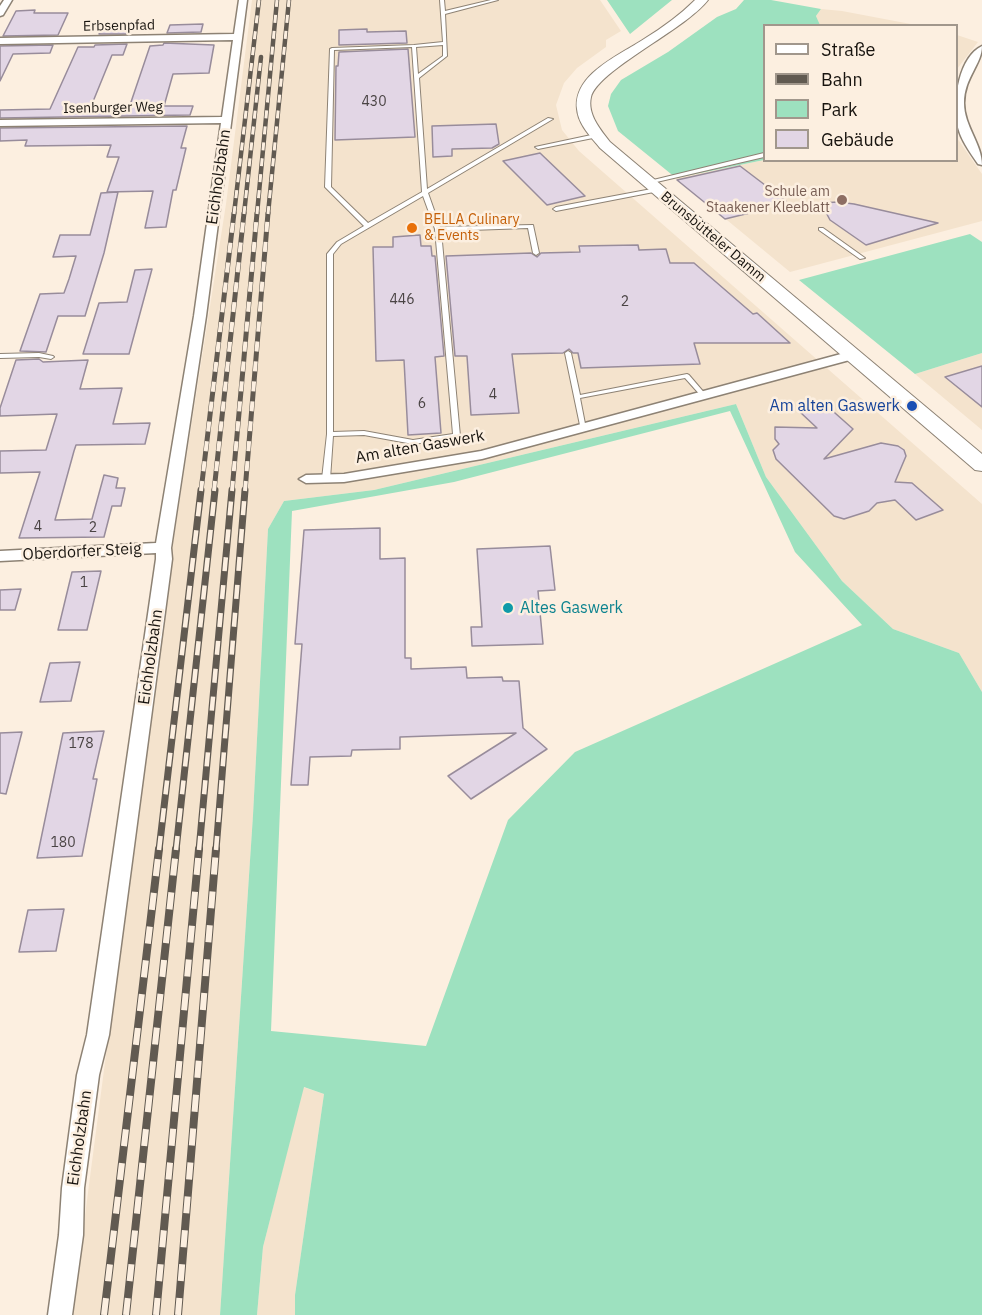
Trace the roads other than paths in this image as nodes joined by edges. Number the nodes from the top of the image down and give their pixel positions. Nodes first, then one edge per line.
1 (8, 0) edge
2 (243, 0) edge
3 (442, 0) edge
4 (496, 0) edge
5 (702, 0) edge
6 (0, 13) edge
7 (443, 13) junction
8 (238, 37) junction
9 (0, 41) edge
10 (445, 44) junction
11 (414, 46) junction
12 (982, 49) edge
13 (417, 77) junction
14 (550, 119) dead end
15 (226, 120) junction
16 (0, 123) edge
17 (596, 136) junction
18 (538, 147) dead end
19 (763, 156) edge
20 (982, 162) edge
21 (653, 186) junction
22 (425, 192) junction
23 (556, 209) dead end
24 (368, 226) junction
25 (438, 229) junction
26 (822, 229) dead end
27 (536, 253) dead end
28 (862, 258) dead end
29 (568, 353) dead end
30 (852, 356) junction
31 (0, 357) edge
32 (51, 357) dead end
33 (704, 396) junction
34 (577, 397) junction
35 (583, 429) junction
36 (330, 434) junction
37 (982, 465) edge
38 (306, 479) dead end
39 (326, 479) junction
40 (163, 548) junction
41 (0, 556) edge
42 (60, 1315) edge

1 - 6 street
2 - 8 street, Eichholzbahn
3 - 7 lane
4 - 7 lane
5 - 17 main road, Brunsbütteler Damm
7 - 10 lane
8 - 9 street, Erbsenpfad
8 - 15 street, Eichholzbahn
10 - 11 lane
10 - 13 lane
11 - 13 lane
11 - 24 lane
12 - 20 street
13 - 22 lane
14 - 22 lane
15 - 16 street, Isenburger Weg
15 - 40 street, Eichholzbahn
17 - 18 lane
17 - 21 main road, Brunsbütteler Damm
19 - 21 lane
21 - 23 lane
21 - 30 main road, Brunsbütteler Damm
22 - 24 lane
22 - 25 lane
24 - 36 lane
25 - 27 lane
25 - 36 lane
26 - 28 lane
29 - 34 lane
30 - 33 street, Am alten Gaswerk
30 - 37 main road, Brunsbütteler Damm
31 - 32 lane
33 - 34 lane
33 - 35 street, Am alten Gaswerk
34 - 35 lane
35 - 39 street, Am alten Gaswerk
36 - 39 lane
38 - 39 street, Am alten Gaswerk
40 - 41 street, Oberdorfer Steig
40 - 42 street, Eichholzbahn

